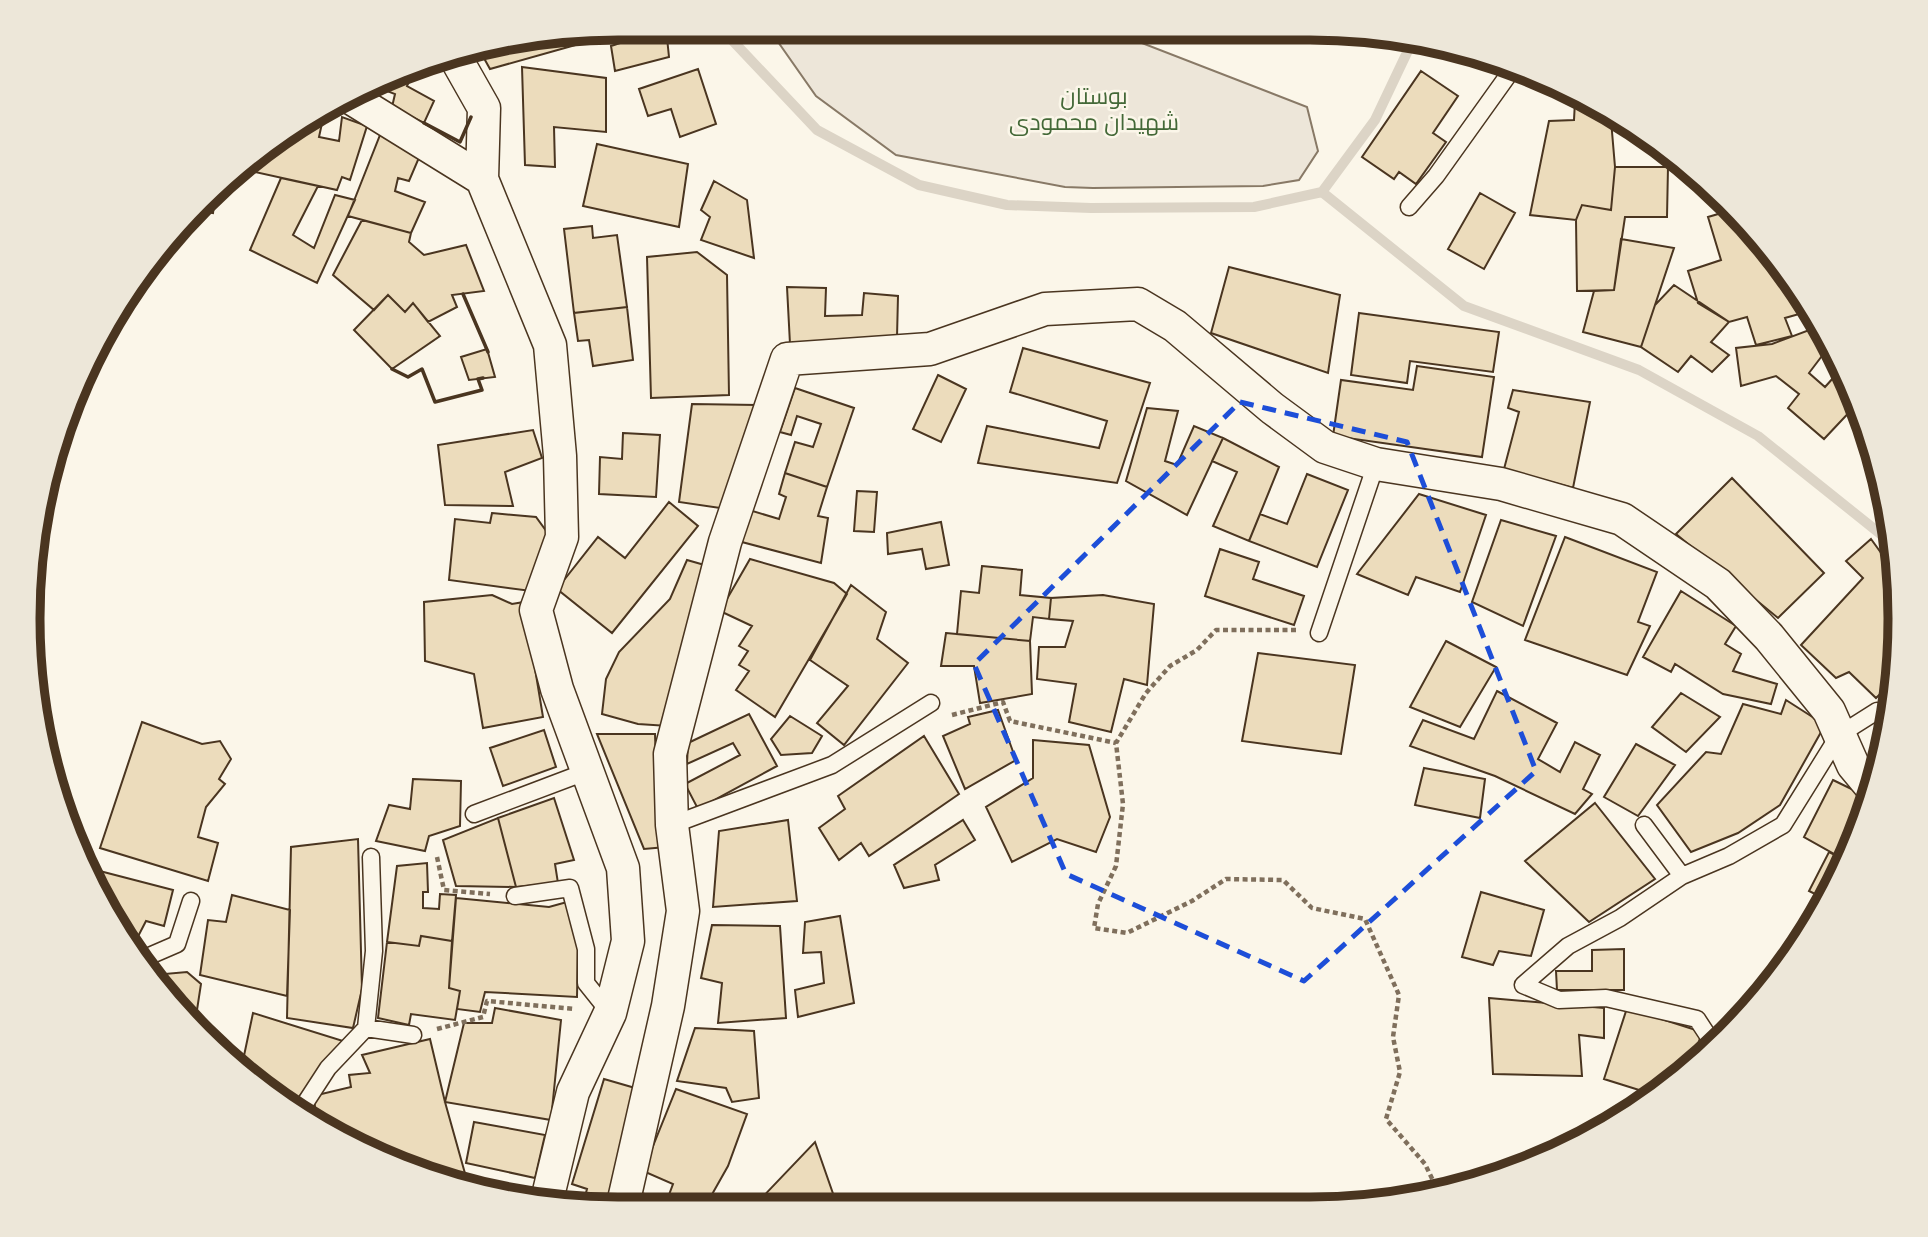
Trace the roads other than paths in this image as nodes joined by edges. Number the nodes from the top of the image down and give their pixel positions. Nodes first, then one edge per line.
1 (459, 63) edge
2 (1508, 76) edge
3 (358, 102) edge
4 (482, 179) junction
5 (1409, 207) dead end
6 (1376, 464) junction
7 (1319, 633) road end
8 (931, 703) road end
9 (1880, 712) edge
10 (1839, 735) junction
11 (588, 771) junction
12 (1865, 779) edge
13 (474, 814) dead end
14 (672, 825) junction
15 (1644, 825) dead end
16 (371, 857) dead end
17 (1682, 876) junction
18 (515, 896) road end
19 (191, 901) dead end
20 (149, 956) edge
21 (610, 1013) junction
22 (366, 1028) junction
23 (413, 1035) road end
24 (1708, 1036) edge
25 (305, 1104) edge
26 (549, 1193) edge
27 (625, 1197) edge

1 - 4 street
2 - 5 lane
3 - 4 street
4 - 11 street
6 - 7 lane
6 - 10 street
6 - 14 street
8 - 14 lane
9 - 10 lane
10 - 12 street
10 - 17 lane
11 - 13 lane
11 - 21 street
14 - 27 street
15 - 17 lane
16 - 22 lane
17 - 24 lane
18 - 21 lane
19 - 20 lane
21 - 26 street
22 - 23 lane
22 - 25 lane

